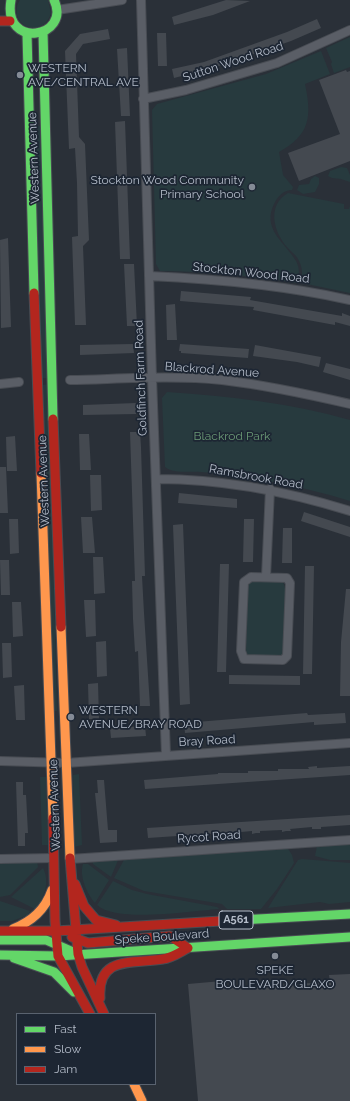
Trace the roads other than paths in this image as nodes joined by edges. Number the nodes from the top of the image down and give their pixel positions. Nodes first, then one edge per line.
1 (54, 0) edge
2 (122, 0) edge
3 (141, 0) edge
4 (7, 3) edge
5 (57, 10) junction
6 (0, 21) edge
7 (10, 21) junction
8 (350, 30) edge
9 (43, 32) junction
10 (27, 34) junction
11 (143, 99) junction
12 (149, 276) junction
13 (350, 300) edge
14 (152, 378) junction
15 (70, 380) dead end
16 (19, 382) dead end
17 (0, 384) edge
18 (350, 404) edge
19 (157, 479) junction
20 (270, 489) junction
21 (350, 511) edge
22 (266, 577) junction
23 (350, 743) edge
24 (166, 755) junction
25 (0, 761) edge
26 (52, 762) junction
27 (66, 763) junction
28 (350, 840) edge
29 (53, 858) junction
30 (0, 859) edge
31 (70, 859) junction
32 (71, 870) junction
33 (54, 883) junction
34 (350, 914) edge
35 (122, 927) junction
36 (4, 931) edge
37 (56, 931) junction
38 (76, 934) junction
39 (350, 937) edge
40 (0, 940) edge
41 (57, 945) junction
42 (188, 948) junction
43 (78, 954) junction
44 (0, 955) edge
45 (58, 956) junction
46 (103, 1011) edge
47 (89, 1013) edge
48 (89, 1013) edge
49 (134, 1085) edge
50 (140, 1100) edge

1 - 5 main road
2 - 5 street
3 - 11 street, Goldfinch Farm Road
4 - 7 main road
5 - 9 main road
6 - 7 main road
7 - 10 main road
8 - 11 street, Sutton Wood Road
9 - 10 main road
9 - 27 main road, Western Avenue
10 - 26 main road, Western Avenue
11 - 12 street, Goldfinch Farm Road
12 - 13 street, Stockton Wood Road
12 - 14 street, Goldfinch Farm Road
14 - 15 street, Blackrod Avenue
14 - 18 street, Blackrod Avenue
14 - 19 street, Goldfinch Farm Road
16 - 17 street
19 - 20 street, Ramsbrook Road
19 - 24 street, Goldfinch Farm Road
20 - 21 street, Ramsbrook Road
20 - 22 street
22 - 22 street
23 - 24 street, Bray Road
24 - 27 street, Bray Road
25 - 26 street, Bray Road
26 - 27 street, Bray Road
26 - 29 main road, Western Avenue
27 - 31 main road, Western Avenue
28 - 31 street, Rycot Road
29 - 30 street
29 - 33 main road, Western Avenue
31 - 32 main road, Western Avenue
32 - 35 main road
32 - 38 main road, Western Avenue
33 - 36 main road
33 - 37 main road, Western Avenue
34 - 35 main road, Speke Boulevard / A561
35 - 38 main road, Speke Boulevard / A561
36 - 37 main road, Speke Boulevard / A561
37 - 38 main road, Speke Boulevard / A561
37 - 41 main road, Western Avenue
38 - 42 main road, A561
38 - 43 main road, Western Avenue
39 - 42 main road, Speke Boulevard / A561
40 - 41 main road, A561
41 - 43 main road, A561
41 - 45 main road, Western Avenue
42 - 43 main road, Speke Boulevard / A561
42 - 46 main road
43 - 45 main road, Speke Boulevard / A561
43 - 46 main road, Western Avenue
44 - 45 main road, Speke Boulevard / A561
44 - 48 main road
45 - 47 main road
49 - 50 main road

